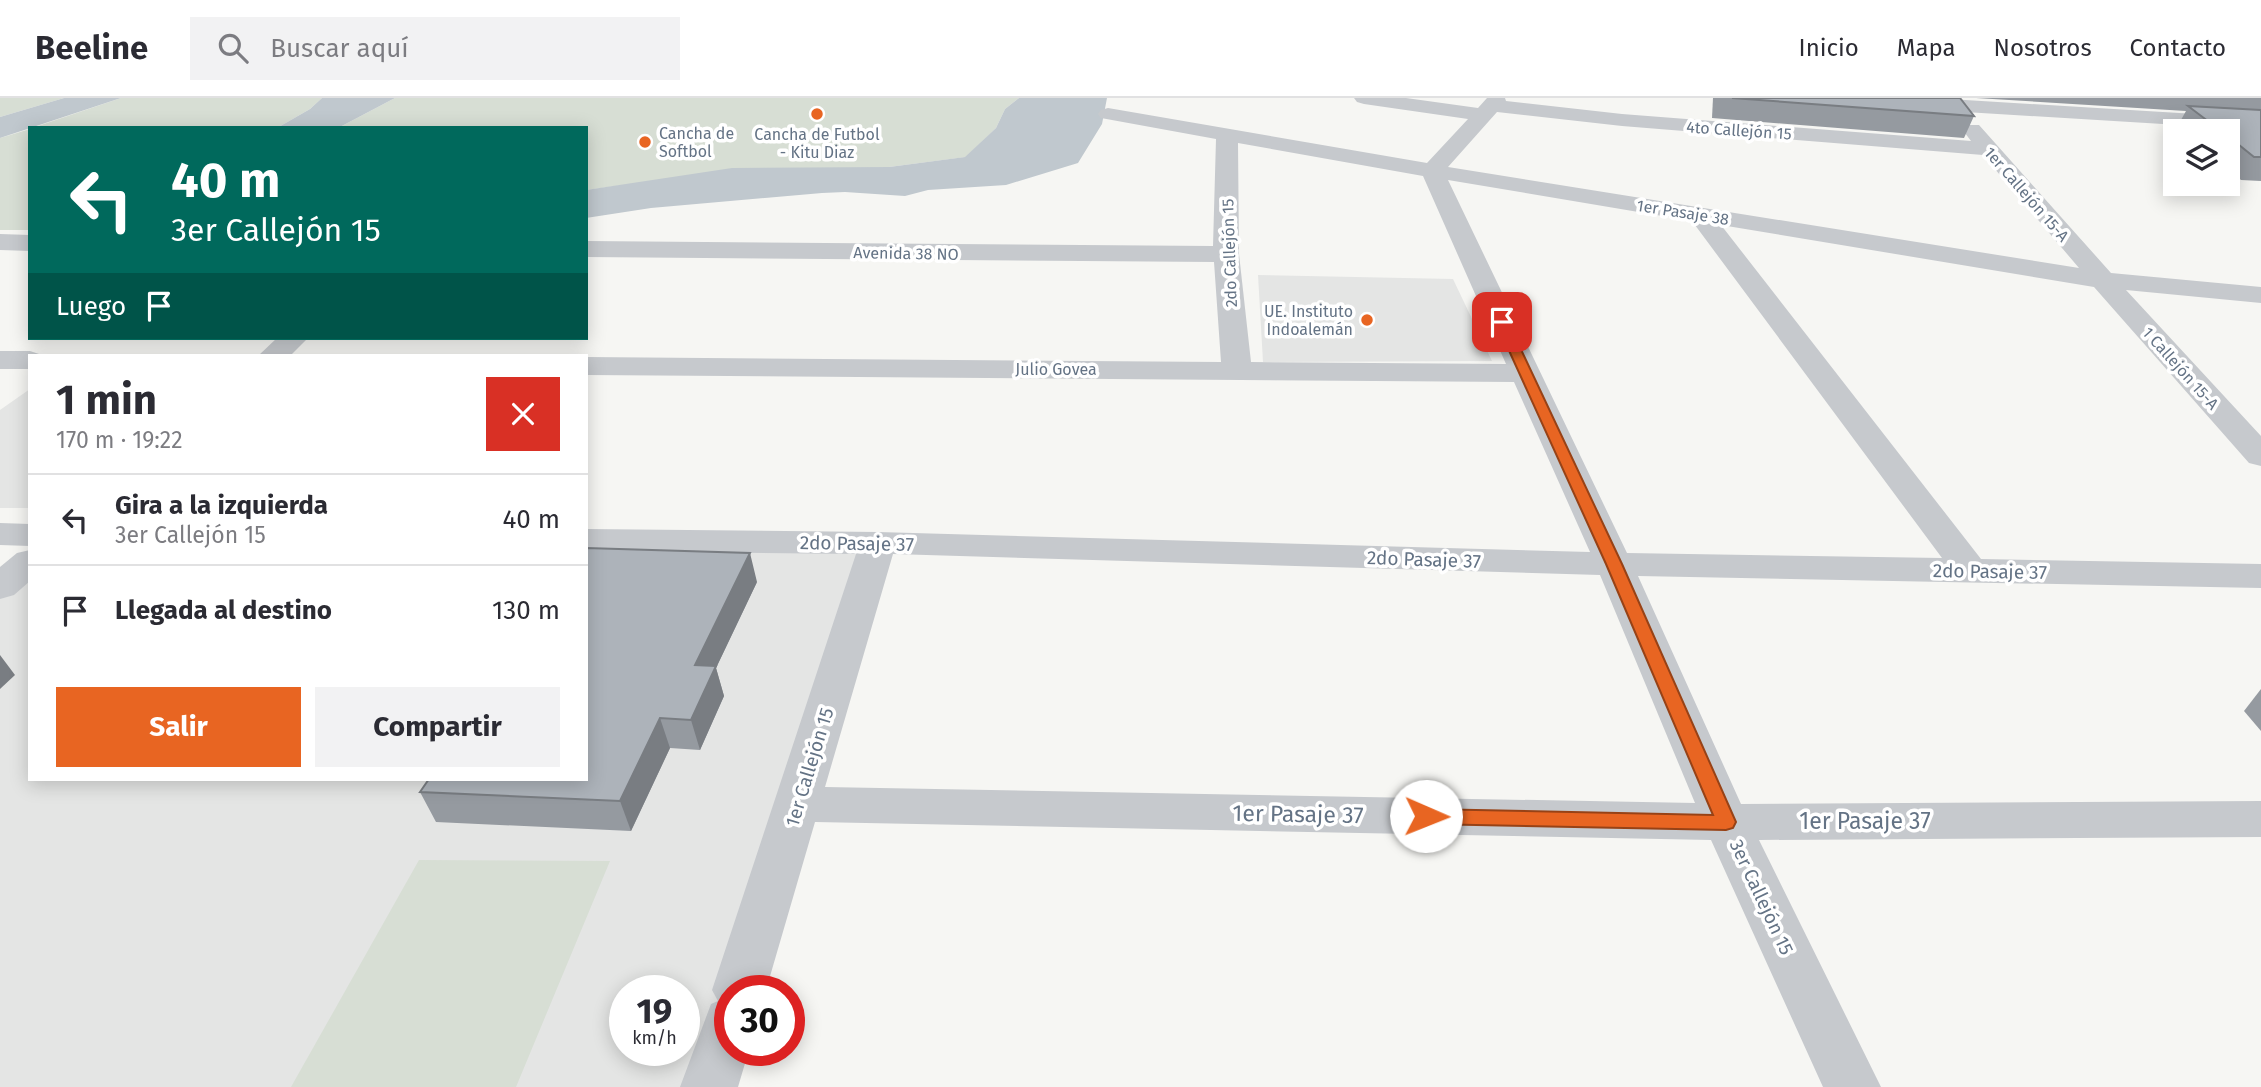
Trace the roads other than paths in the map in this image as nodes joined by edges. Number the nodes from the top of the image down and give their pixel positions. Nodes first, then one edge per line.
1 (1364, 98) edge
2 (1835, 98) edge
3 (1899, 100) edge
4 (1954, 105) junction
5 (1491, 106) edge
6 (1108, 114) dead end
7 (2261, 124) edge
8 (1227, 135) junction
9 (1987, 149) junction
10 (1432, 171) junction
11 (1702, 216) junction
12 (0, 242) edge
13 (28, 243) edge
14 (588, 249) edge
15 (1226, 254) junction
16 (2102, 280) junction
17 (2261, 295) edge
18 (292, 340) edge
19 (275, 354) edge
20 (0, 360) edge
21 (28, 360) edge
22 (588, 366) edge
23 (1237, 371) junction
24 (1525, 373) junction
25 (2261, 456) edge
26 (0, 534) edge
27 (28, 535) edge
28 (588, 540) edge
29 (878, 543) junction
30 (28, 563) edge
31 (1614, 564) junction
32 (1970, 570) junction
33 (2261, 576) edge
34 (0, 587) edge
35 (797, 804) junction
36 (2261, 818) edge
37 (1726, 822) junction
38 (744, 975) edge
39 (716, 1066) edge
40 (709, 1087) edge
41 (1852, 1087) edge

1 - 5 street, 4to Callejón 15
2 - 3 street
3 - 4 street
4 - 7 street
4 - 9 street, 1er Callejón 15-A
5 - 9 street, 4to Callejón 15
5 - 10 street
6 - 8 street, 1er Pasaje 38
8 - 10 street, 1er Pasaje 38
8 - 15 street, 2do Callejón 15
9 - 16 street, 1er Callejón 15-A
10 - 11 street, 1er Pasaje 38
10 - 24 street, 3er Callejón 15
11 - 16 street, 1er Pasaje 38
11 - 32 street
12 - 13 street
14 - 15 street, Avenida 38 NO
15 - 23 street, 2do Callejón 15
16 - 17 street, 1er Pasaje 38
16 - 25 street, 1 Callejón 15-A
18 - 19 street
20 - 21 street
22 - 23 street, Julio Govea
23 - 24 street, Julio Govea
24 - 31 street, 3er Callejón 15
26 - 27 street
28 - 29 street, 2do Pasaje 37
29 - 31 street, 2do Pasaje 37
29 - 35 street, 1er Callejón 15
30 - 34 street
31 - 32 street, 2do Pasaje 37
31 - 37 street, 3er Callejón 15
32 - 33 street, 2do Pasaje 37
35 - 37 street, 1er Pasaje 37
35 - 38 street, 1er Callejón 15
36 - 37 street, 1er Pasaje 37
37 - 41 street, 3er Callejón 15
39 - 40 street

